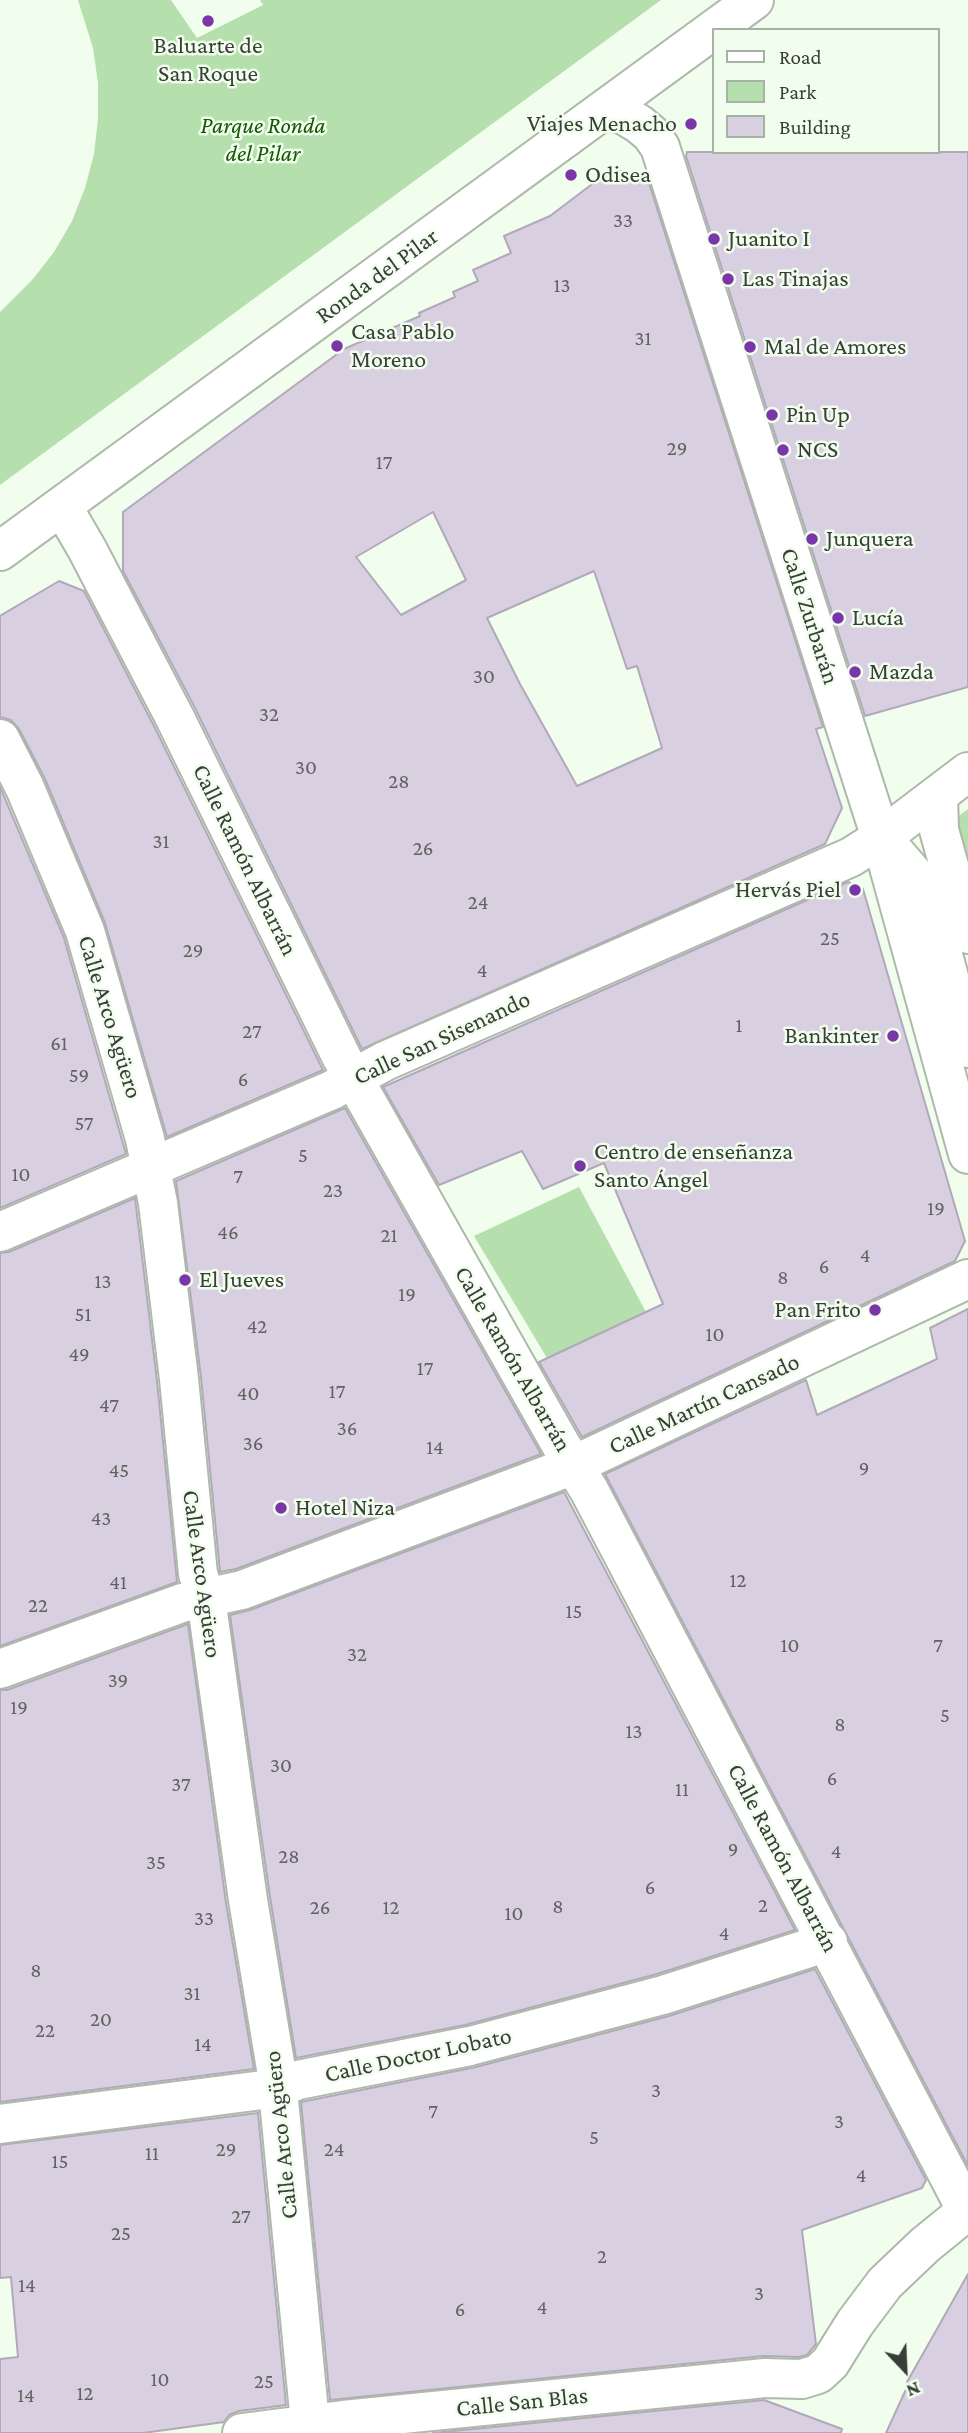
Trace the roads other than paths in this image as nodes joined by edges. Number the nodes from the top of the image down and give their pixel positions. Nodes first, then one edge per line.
1 (754, 0) edge
2 (716, 28) edge
3 (712, 31) edge
4 (605, 109) junction
5 (62, 506) junction
6 (0, 551) edge
7 (0, 739) edge
8 (968, 772) edge
9 (938, 796) junction
10 (881, 838) junction
11 (968, 934) edge
12 (968, 1048) edge
13 (353, 1078) junction
14 (959, 1094) edge
15 (968, 1154) edge
16 (150, 1168) junction
17 (0, 1232) edge
18 (968, 1279) edge
19 (574, 1465) junction
20 (206, 1598) junction
21 (0, 1669) edge
22 (828, 1942) junction
23 (278, 2088) junction
24 (0, 2124) edge
25 (967, 2211) edge
26 (311, 2429) edge
27 (243, 2433) edge

1 - 2 street, Ronda del Pilar
3 - 4 street, Ronda del Pilar
4 - 5 street, Ronda del Pilar
4 - 10 street, Calle Zurbarán
5 - 6 street, Ronda del Pilar
5 - 13 street, Calle Ramón Albarrán
7 - 16 street, Calle Arco Agüero
8 - 9 street, Calle San Sisenando
9 - 10 street, Calle San Sisenando
9 - 11 street
10 - 12 street
10 - 13 street, Calle San Sisenando
10 - 14 street, Calle Zurbarán
13 - 16 street, Calle San Sisenando
13 - 19 street, Calle Ramón Albarrán
14 - 15 street, Calle Zurbarán
16 - 17 street, Calle San Sisenando
16 - 20 street, Calle Arco Agüero
18 - 19 street, Calle Martín Cansado
19 - 20 street, Calle Martín Cansado
19 - 22 street, Calle Ramón Albarrán
20 - 21 street, Calle Martín Cansado
20 - 23 street, Calle Arco Agüero
22 - 23 street, Calle Doctor Lobato
22 - 25 street, Calle Ramón Albarrán
23 - 24 street, Calle Doctor Lobato
23 - 26 street, Calle Arco Agüero
25 - 26 street, Calle San Blas
26 - 27 street, Calle San Blas

